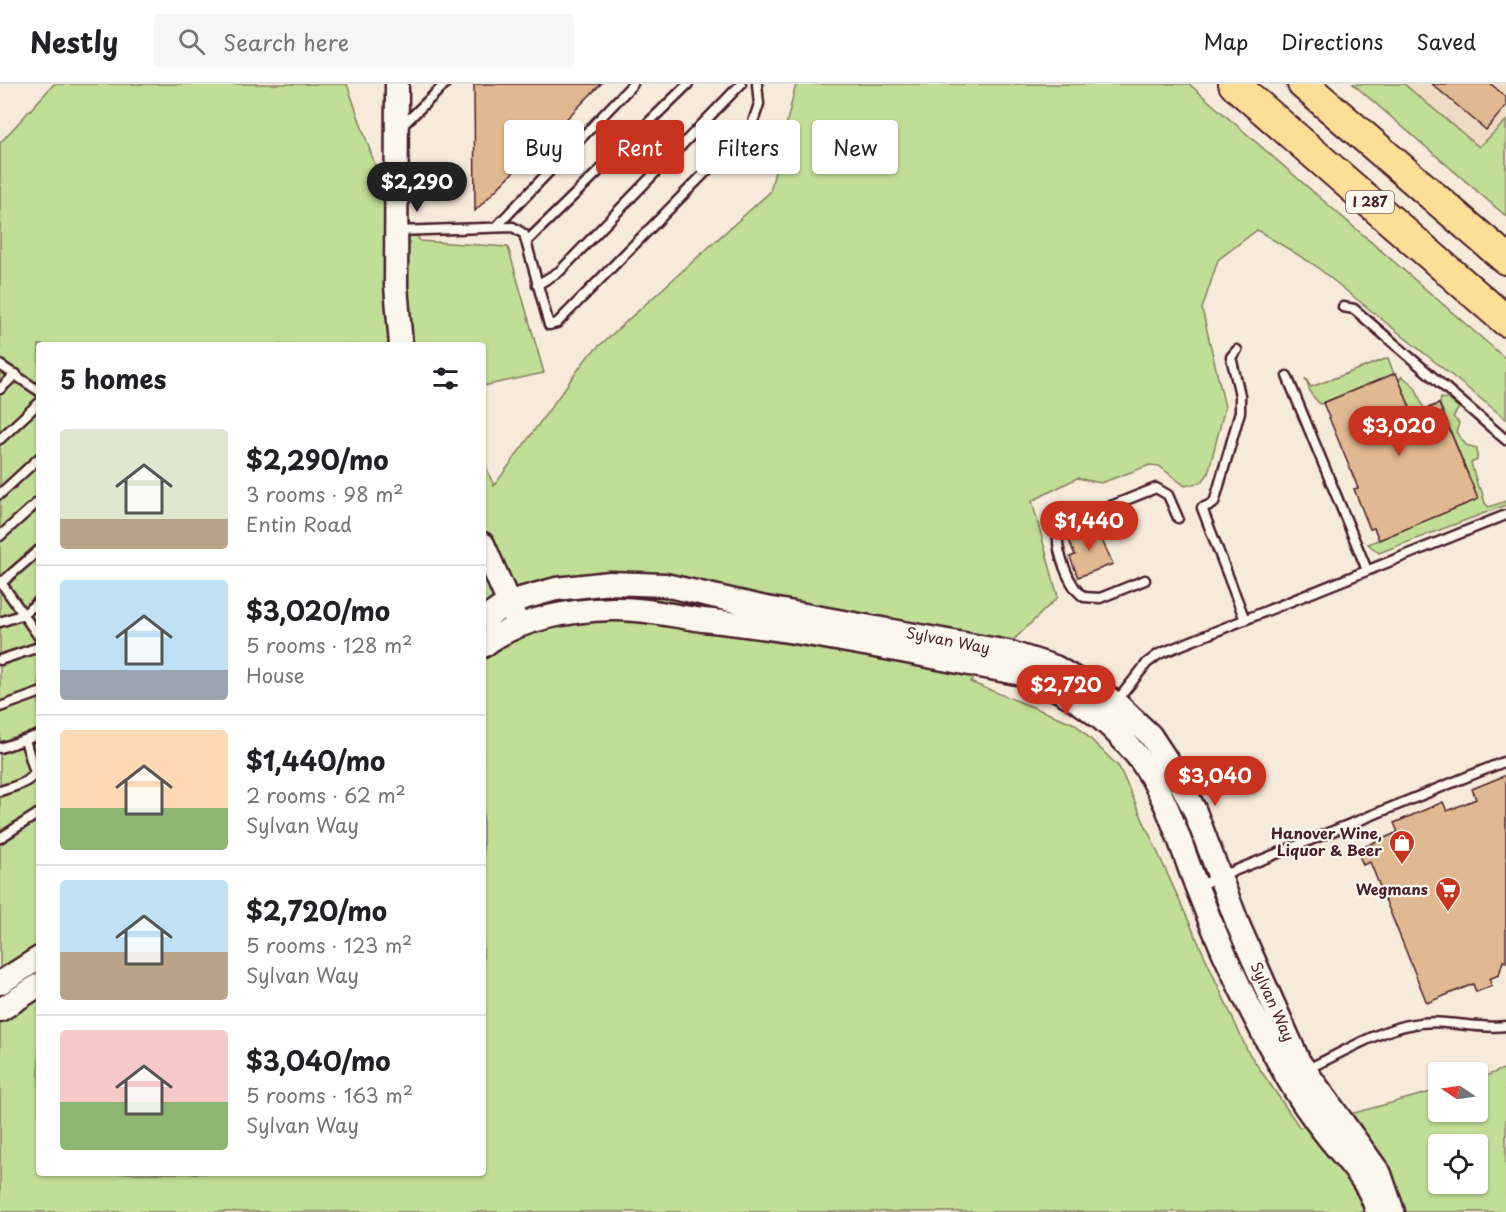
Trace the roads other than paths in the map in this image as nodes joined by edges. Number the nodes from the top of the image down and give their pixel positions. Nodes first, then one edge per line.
1 (397, 84) edge
2 (445, 84) edge
3 (633, 84) edge
4 (688, 84) edge
5 (741, 84) edge
6 (757, 84) edge
7 (1234, 84) edge
8 (1303, 84) edge
9 (397, 130) junction
10 (496, 227) junction
11 (397, 231) junction
12 (526, 242) junction
13 (1506, 259) edge
14 (537, 285) junction
15 (1342, 307) dead end
16 (1506, 321) edge
17 (401, 342) edge
18 (1237, 350) dead end
19 (0, 365) edge
20 (16, 374) junction
21 (1287, 376) dead end
22 (0, 389) edge
23 (36, 389) edge
24 (36, 406) edge
25 (0, 439) edge
26 (1506, 440) edge
27 (36, 461) edge
28 (0, 494) edge
29 (36, 504) edge
30 (1113, 504) junction
31 (1117, 514) dead end
32 (1506, 514) edge
33 (1178, 518) dead end
34 (0, 536) edge
35 (486, 551) edge
36 (36, 553) edge
37 (1367, 570) junction
38 (1145, 580) dead end
39 (0, 583) edge
40 (509, 602) junction
41 (36, 604) edge
42 (24, 614) junction
43 (486, 618) edge
44 (1245, 620) junction
45 (0, 622) edge
46 (519, 628) junction
47 (36, 632) edge
48 (889, 639) junction
49 (486, 644) edge
50 (36, 648) edge
51 (0, 660) edge
52 (36, 694) edge
53 (0, 707) edge
54 (1109, 711) junction
55 (36, 736) edge
56 (25, 740) junction
57 (0, 748) edge
58 (1506, 761) edge
59 (0, 791) edge
60 (36, 815) edge
61 (0, 838) edge
62 (1220, 876) junction
63 (1196, 886) junction
64 (36, 960) edge
65 (0, 983) edge
66 (36, 987) edge
67 (0, 1010) edge
68 (1506, 1026) edge
69 (1296, 1074) junction
70 (1377, 1212) edge
71 (1393, 1212) edge

1 - 9 street
2 - 9 lane
3 - 10 lane
4 - 12 lane
5 - 14 lane
6 - 14 lane
7 - 16 highway, I 287
8 - 13 highway, I 287
9 - 11 street
10 - 11 lane
10 - 12 lane
11 - 17 street
12 - 14 lane
15 - 26 lane
18 - 44 lane
19 - 20 lane
20 - 22 lane
20 - 23 lane
21 - 37 lane
24 - 25 lane
27 - 28 lane
29 - 34 lane
30 - 31 lane
30 - 33 lane
30 - 38 lane
32 - 37 lane
35 - 40 street
36 - 39 lane
37 - 44 lane
39 - 42 lane
40 - 43 street, Sylvan Way
40 - 46 street
40 - 48 street, Sylvan Way
41 - 42 lane
42 - 45 lane
42 - 47 lane
44 - 54 lane
46 - 48 street, Sylvan Way
46 - 49 street, Sylvan Way
48 - 54 street, Sylvan Way
50 - 51 lane
52 - 53 lane
54 - 62 street, Sylvan Way
54 - 63 street, Sylvan Way
55 - 56 lane
56 - 57 lane
56 - 59 lane
58 - 62 lane
60 - 61 lane
62 - 63 lane
62 - 69 street, Sylvan Way
63 - 69 street, Sylvan Way
64 - 65 street
66 - 67 street
68 - 69 lane
69 - 70 street, Sylvan Way
69 - 71 street, Sylvan Way

